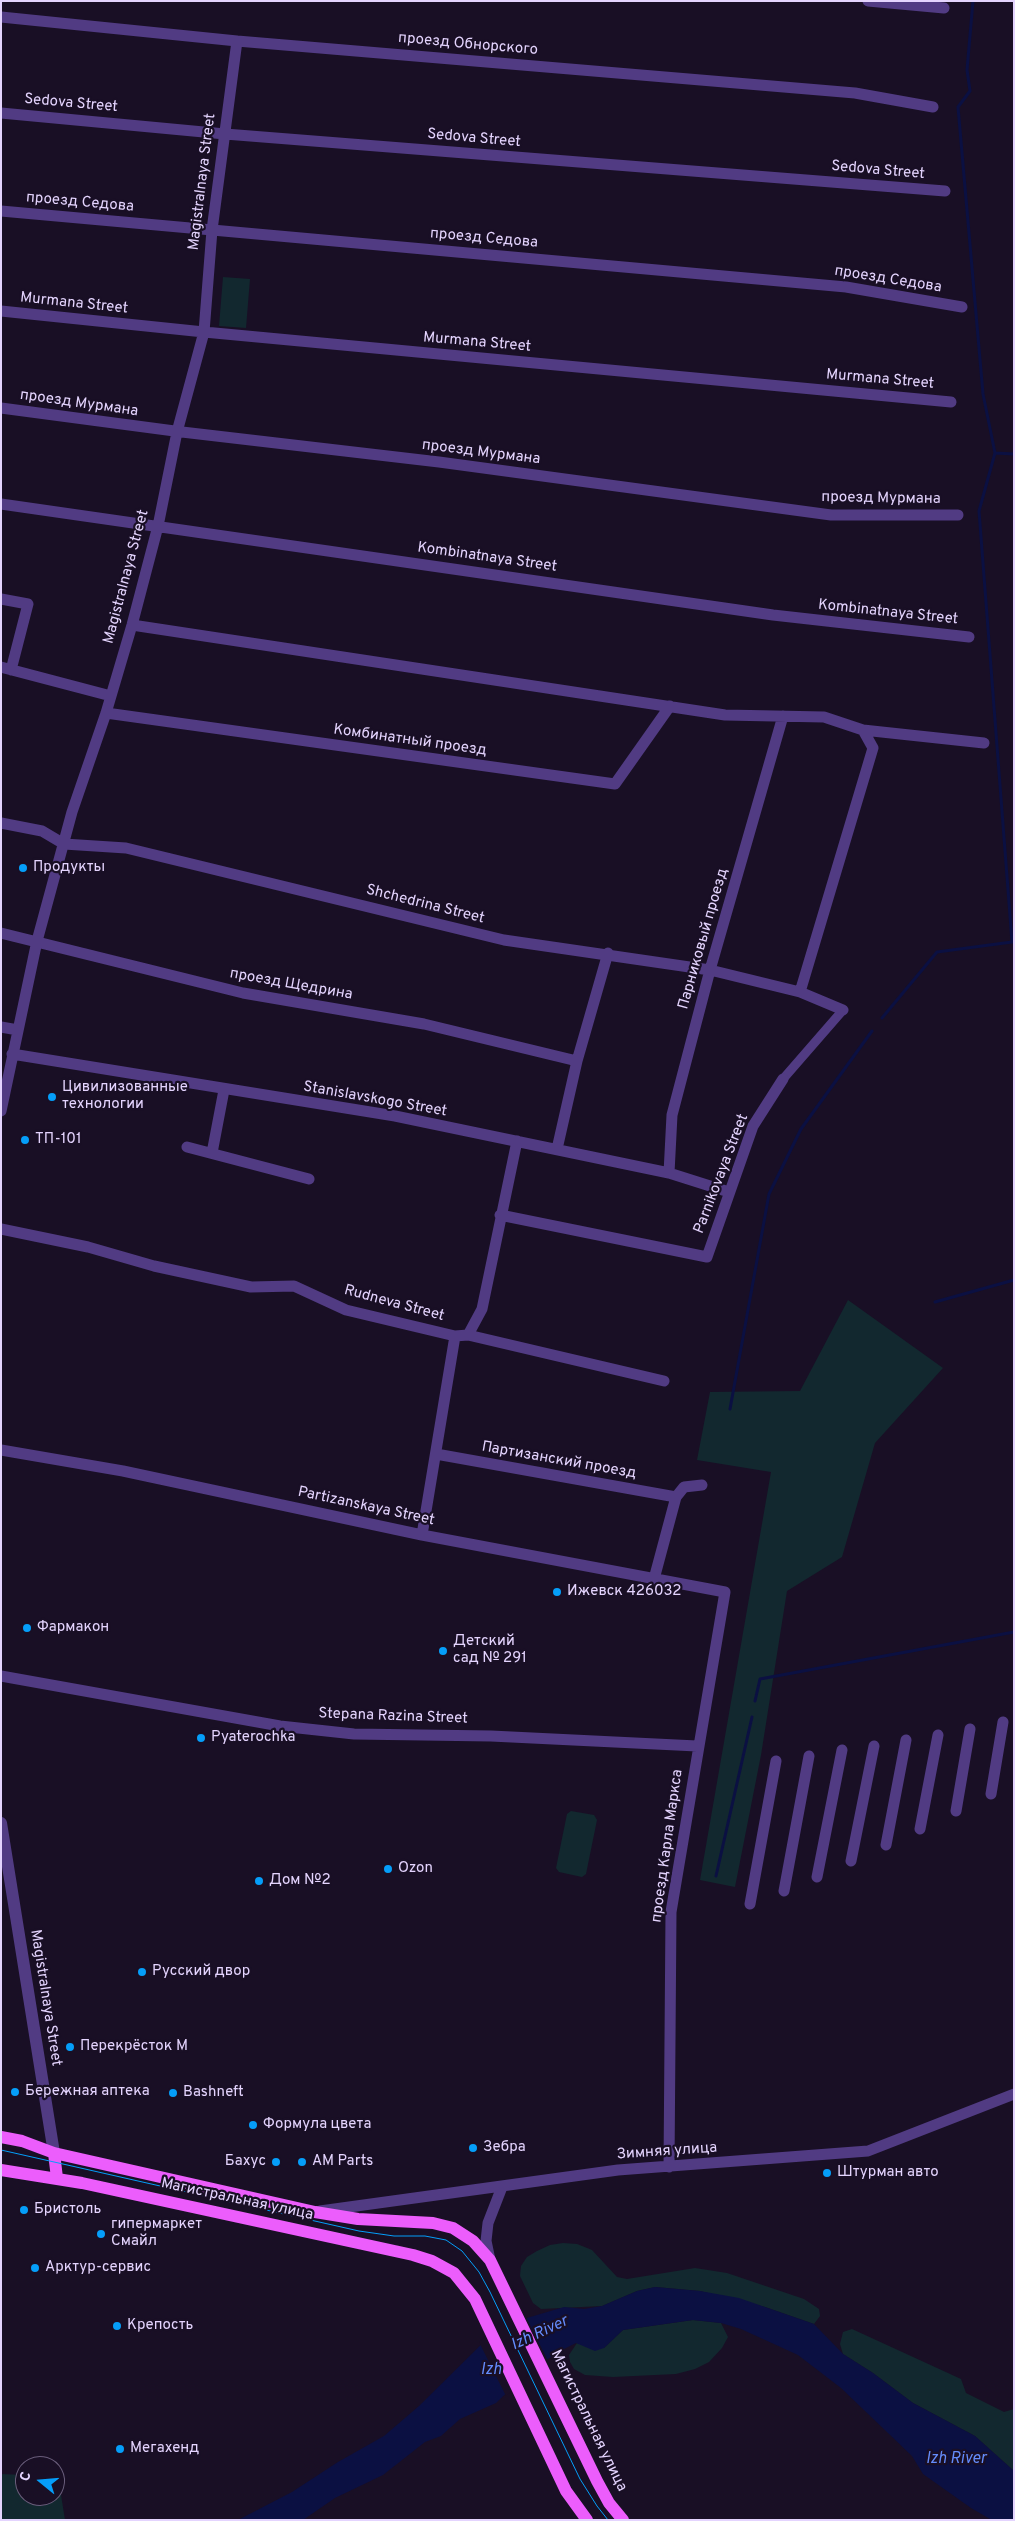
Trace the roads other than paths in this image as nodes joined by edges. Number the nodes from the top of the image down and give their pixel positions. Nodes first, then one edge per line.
1 (868, 1) edge
2 (944, 8) dead end
3 (1, 17) edge
4 (237, 41) junction
5 (933, 106) dead end
6 (1, 113) edge
7 (225, 134) junction
8 (945, 191) dead end
9 (1, 210) edge
10 (212, 230) junction
11 (962, 308) dead end
12 (1, 311) edge
13 (204, 332) junction
14 (950, 402) dead end
15 (1, 408) edge
16 (177, 432) junction
17 (1, 504) edge
18 (958, 515) dead end
19 (158, 526) junction
20 (1, 599) edge
21 (132, 625) junction
22 (969, 637) dead end
23 (6, 668) edge
24 (111, 696) junction
25 (670, 706) junction
26 (106, 713) junction
27 (782, 716) junction
28 (863, 730) junction
29 (984, 743) dead end
30 (1, 823) edge
31 (64, 844) junction
32 (1, 933) edge
33 (36, 941) junction
34 (608, 954) junction
35 (710, 970) junction
36 (800, 992) junction
37 (843, 1010) joint
38 (1, 1027) edge
39 (18, 1030) junction
40 (12, 1054) junction
41 (577, 1061) junction
42 (783, 1079) joint
43 (224, 1090) junction
44 (1, 1111) edge
45 (517, 1141) junction
46 (187, 1147) dead end
47 (557, 1149) junction
48 (212, 1153) junction
49 (669, 1172) junction
50 (309, 1179) dead end
51 (729, 1192) junction
52 (500, 1215) junction
53 (1, 1229) edge
54 (468, 1334) junction
55 (455, 1336) junction
56 (664, 1381) dead end
57 (1, 1450) edge
58 (436, 1454) junction
59 (702, 1485) dead end
60 (676, 1497) junction
61 (422, 1535) junction
62 (654, 1579) junction
63 (725, 1592) joint
64 (1, 1676) edge
65 (1004, 1722) dead end
66 (970, 1728) dead end
67 (938, 1735) dead end
68 (906, 1740) dead end
69 (698, 1746) junction
70 (874, 1746) dead end
71 (842, 1750) dead end
72 (809, 1756) dead end
73 (776, 1761) dead end
74 (991, 1794) dead end
75 (956, 1811) dead end
76 (1, 1823) edge
77 (920, 1828) dead end
78 (886, 1845) dead end
79 (851, 1861) dead end
80 (817, 1877) dead end
81 (6, 1889) edge
82 (784, 1891) dead end
83 (750, 1904) dead end
84 (1014, 2094) edge
85 (1, 2137) edge
86 (54, 2153) junction
87 (669, 2167) junction
88 (1, 2170) edge
89 (57, 2178) junction
90 (502, 2187) junction
91 (315, 2212) junction
92 (490, 2260) junction
93 (587, 2520) edge
94 (623, 2520) edge

1 - 2 street
3 - 4 street, проезд Обнорского
4 - 5 street, проезд Обнорского
4 - 7 street, Magistralnaya Street
6 - 7 street, Sedova Street
7 - 8 street, Sedova Street
7 - 10 street, Magistralnaya Street
9 - 10 street, проезд Седова
10 - 11 street, проезд Седова
10 - 13 street, Magistralnaya Street
12 - 13 street, Murmana Street
13 - 14 street, Murmana Street
13 - 16 street, Magistralnaya Street
15 - 16 street, проезд Мурмана
16 - 18 street, проезд Мурмана
16 - 19 street, Magistralnaya Street
17 - 19 street, Kombinatnaya Street
19 - 21 street, Magistralnaya Street
19 - 22 street, Kombinatnaya Street
20 - 23 street
21 - 24 street, Magistralnaya Street
21 - 25 street
23 - 24 street
24 - 26 street, Magistralnaya Street
25 - 26 street, Комбинатный проезд
25 - 27 street
26 - 31 street, Magistralnaya Street
27 - 28 street
27 - 35 street, Парниковый проезд
28 - 29 street
28 - 36 street
30 - 31 street, Shchedrina Street
31 - 33 street, Magistralnaya Street
31 - 34 street, Shchedrina Street
32 - 33 street, проезд Щедрина
33 - 39 street, Magistralnaya Street
33 - 41 street, проезд Щедрина
34 - 35 street, Shchedrina Street
34 - 41 street
35 - 36 street, Shchedrina Street
35 - 49 street, Парниковый проезд
36 - 37 street, Shchedrina Street
37 - 42 street, Parnikovaya Street
38 - 39 street
39 - 40 street, Magistralnaya Street
40 - 43 street, Stanislavskogo Street
40 - 44 street, Magistralnaya Street
41 - 47 street
42 - 51 street, Parnikovaya Street
43 - 45 street, Stanislavskogo Street
43 - 48 street
45 - 47 street, Stanislavskogo Street
45 - 52 street
46 - 48 street
47 - 49 street, Stanislavskogo Street
48 - 50 street
49 - 51 street, Stanislavskogo Street
51 - 52 street, Parnikovaya Street
52 - 54 street
53 - 55 street, Rudneva Street
54 - 55 street, Rudneva Street
54 - 56 street, Rudneva Street
55 - 58 street
57 - 61 street, Partizanskaya Street
58 - 60 street, Партизанский проезд
58 - 61 street
59 - 60 street
60 - 62 street
61 - 62 street, Partizanskaya Street
62 - 63 street, Partizanskaya Street
63 - 69 street, проезд Карла Маркса
64 - 69 street, Stepana Razina Street
65 - 74 street
66 - 75 street
67 - 77 street
68 - 78 street
69 - 87 street, проезд Карла Маркса
70 - 79 street
71 - 80 street
72 - 82 street
73 - 83 street
76 - 81 street, Magistralnaya Street
81 - 86 street, Magistralnaya Street
84 - 87 street, Зимняя улица
85 - 86 main road, Магистральная улица
86 - 89 main road, Magistralnaya Street
86 - 91 main road, Магистральная улица
87 - 90 street, Зимняя улица
88 - 89 main road, Магистральная улица
89 - 93 main road, Магистральная улица
90 - 91 street, Зимняя улица
90 - 92 street
91 - 92 main road, Магистральная улица
92 - 94 main road, Магистральная улица

